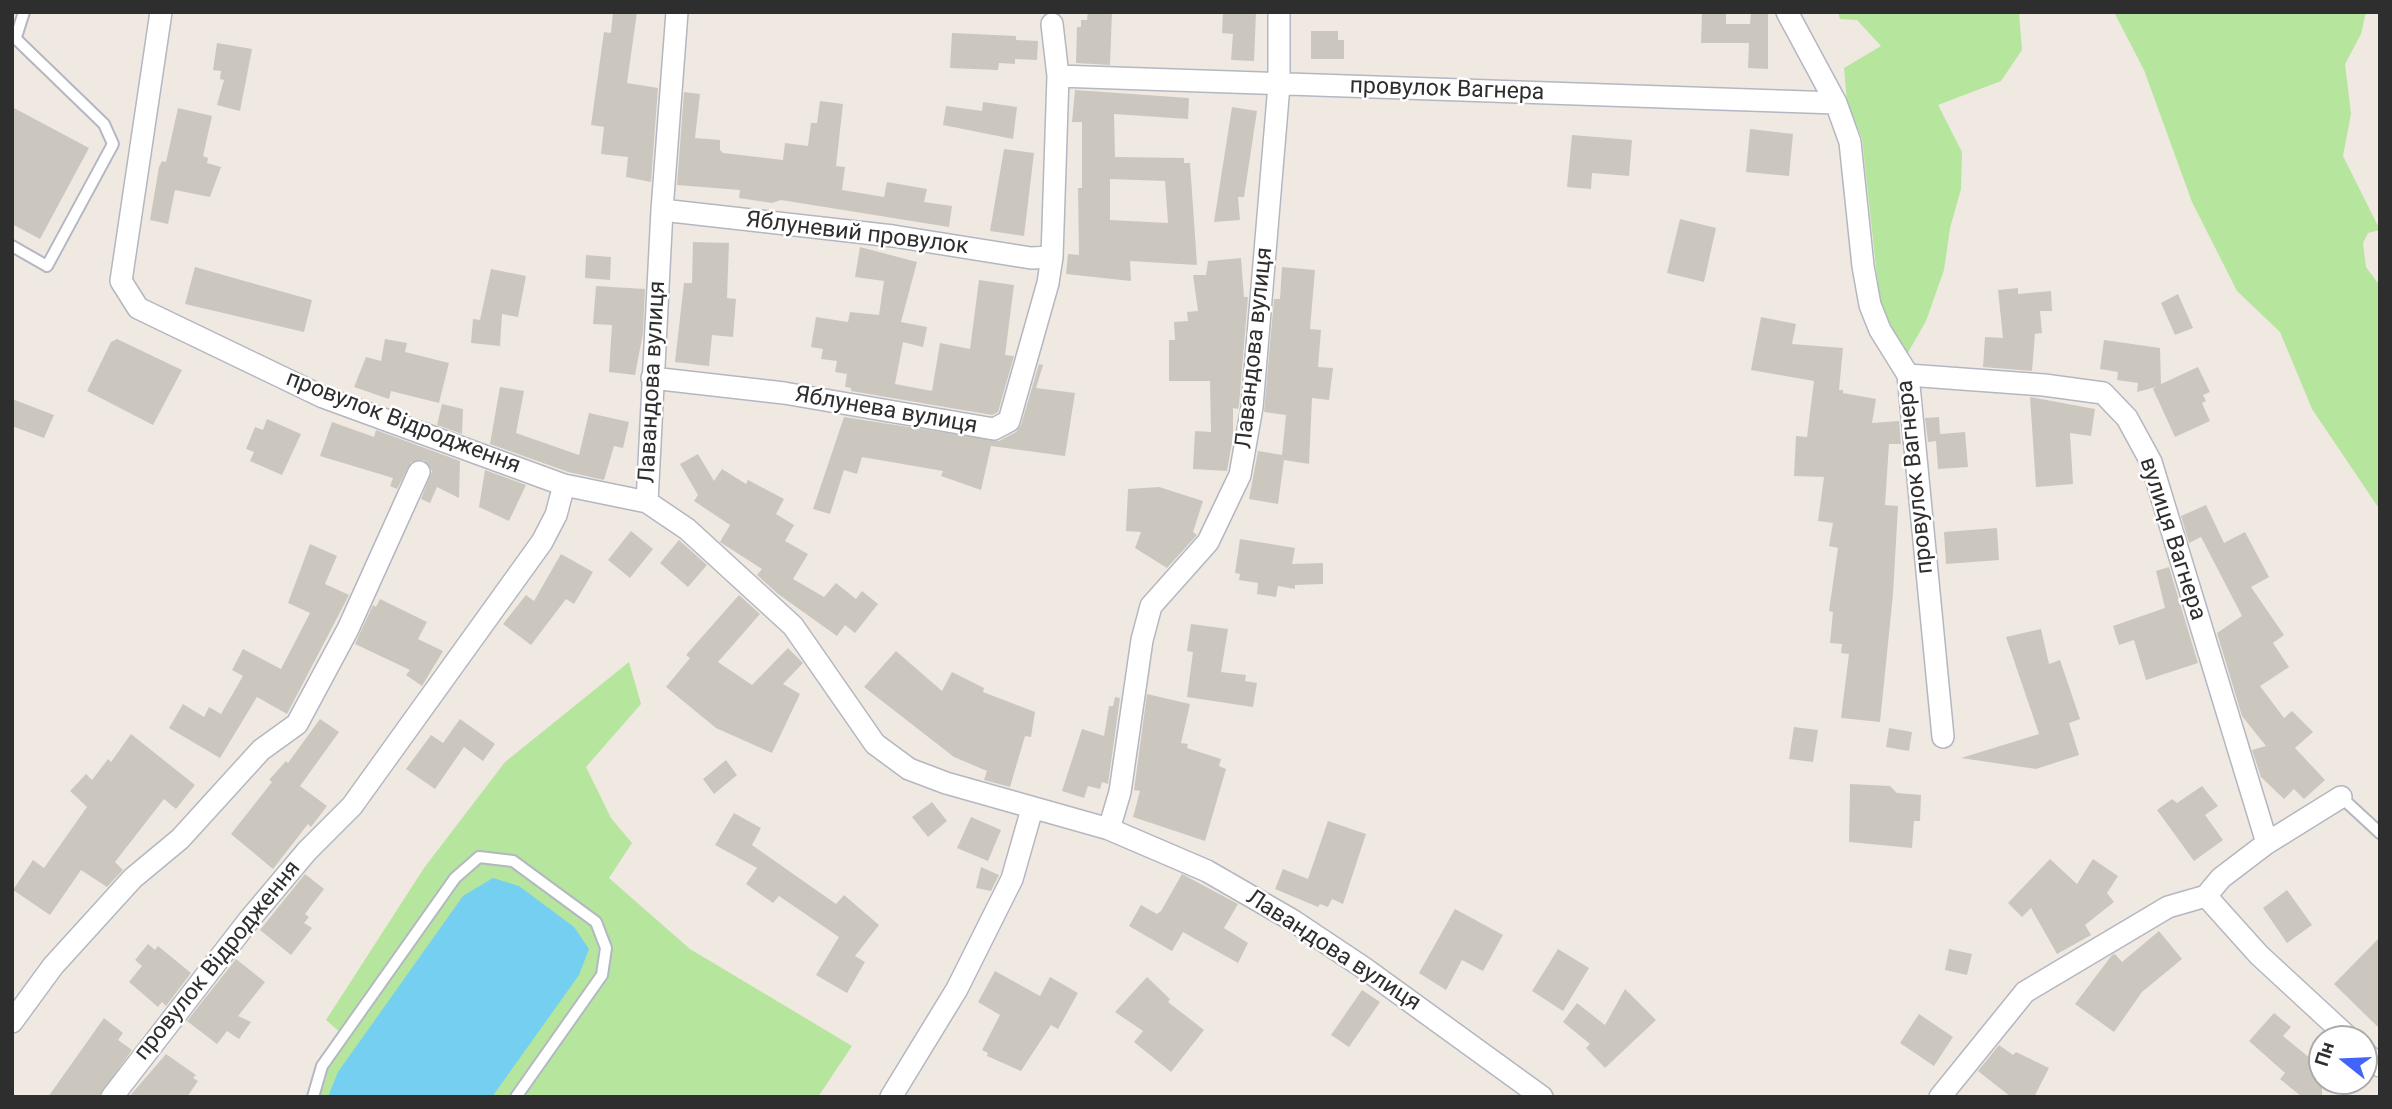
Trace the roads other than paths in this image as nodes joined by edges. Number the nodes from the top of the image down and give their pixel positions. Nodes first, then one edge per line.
1 (24, 12) edge
2 (162, 12) edge
3 (677, 12) edge
4 (1279, 12) edge
5 (1787, 12) edge
6 (1052, 24) dead end
7 (14, 36) edge
8 (1058, 76) junction
9 (1279, 85) junction
10 (1836, 103) junction
11 (662, 210) junction
12 (12, 246) edge
13 (1052, 257) junction
14 (1908, 375) junction
15 (652, 378) junction
16 (419, 472) dead end
17 (564, 485) junction
18 (648, 502) junction
19 (1943, 737) dead end
20 (2341, 797) joint
21 (1032, 808) junction
22 (1109, 830) junction
23 (2380, 833) edge
24 (2267, 843) junction
25 (2206, 896) junction
26 (12, 1022) edge
27 (2335, 1025) edge
28 (112, 1097) edge
29 (313, 1097) edge
30 (516, 1097) edge
31 (891, 1097) edge
32 (1542, 1097) edge
33 (1940, 1097) edge

1 - 7 lane
2 - 17 street, провулок Відродження
3 - 11 street, Лавандова вулиця
4 - 9 street, Лавандова вулиця
5 - 10 street, провулок Вагнера
6 - 8 street, Яблунева вулиця
7 - 12 lane
8 - 9 street, провулок Вагнера
8 - 13 street, Яблунева вулиця
9 - 10 street, провулок Вагнера
9 - 22 street, Лавандова вулиця
10 - 14 street, провулок Вагнера
11 - 13 street, Яблуневий провулок
11 - 15 street, Лавандова вулиця
13 - 15 street, Яблунева вулиця
14 - 19 street, провулок Вагнера
14 - 24 street, вулиця Вагнера
15 - 18 street, Лавандова вулиця
16 - 26 street, провулок Відродження
17 - 18 street, провулок Відродження
17 - 28 street, провулок Відродження
18 - 21 street, Лавандова вулиця
20 - 23 lane
20 - 24 street
21 - 22 street, Лавандова вулиця
21 - 31 street
22 - 32 street, Лавандова вулиця
24 - 25 street
25 - 27 street
25 - 33 street
29 - 30 lane

